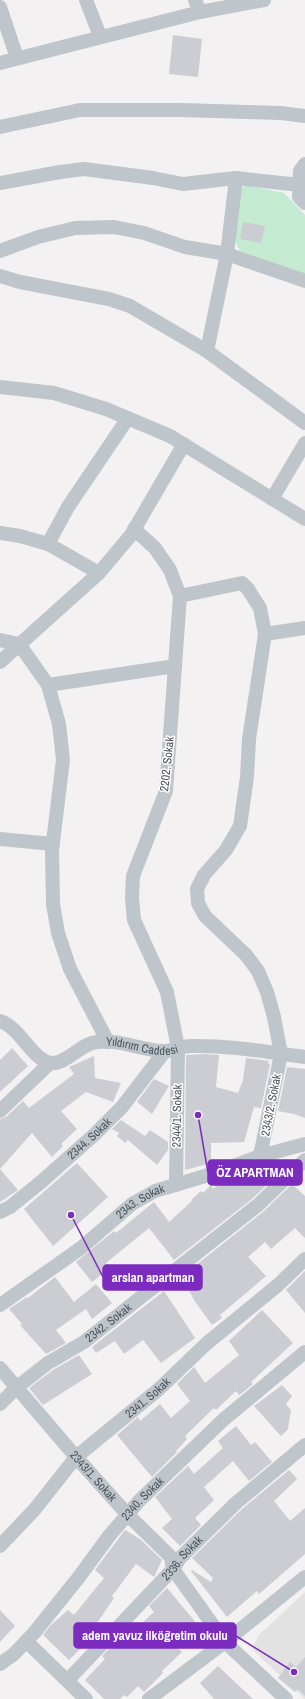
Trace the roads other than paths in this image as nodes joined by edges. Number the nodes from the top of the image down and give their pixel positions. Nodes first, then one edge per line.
1 (86, 0) edge
2 (264, 0) edge
3 (198, 6) edge
4 (0, 7) edge
5 (100, 36) junction
6 (17, 58) junction
7 (0, 63) edge
8 (305, 116) edge
9 (0, 127) edge
10 (305, 164) edge
11 (236, 178) junction
12 (0, 183) edge
13 (300, 185) junction
14 (305, 203) edge
15 (0, 252) edge
16 (227, 254) junction
17 (0, 276) edge
18 (305, 281) edge
19 (207, 351) junction
20 (0, 387) edge
21 (128, 418) junction
22 (305, 423) edge
23 (305, 443) edge
24 (184, 444) junction
25 (272, 499) junction
26 (305, 519) edge
27 (134, 529) junction
28 (0, 533) edge
29 (48, 544) junction
30 (99, 573) junction
31 (180, 596) junction
32 (305, 628) edge
33 (265, 634) junction
34 (0, 640) edge
35 (19, 644) junction
36 (0, 662) edge
37 (175, 666) junction
38 (48, 685) junction
39 (0, 839) edge
40 (52, 844) junction
41 (0, 1021) edge
42 (108, 1042) junction
43 (171, 1050) junction
44 (281, 1054) junction
45 (305, 1057) edge
46 (50, 1063) junction
47 (0, 1111) edge
48 (305, 1144) edge
49 (260, 1156) junction
50 (305, 1160) edge
51 (176, 1184) junction
52 (0, 1212) edge
53 (305, 1259) edge
54 (0, 1305) edge
55 (305, 1352) edge
56 (0, 1368) edge
57 (17, 1387) junction
58 (0, 1404) edge
59 (305, 1445) edge
60 (76, 1457) junction
61 (127, 1514) junction
62 (0, 1546) edge
63 (173, 1569) junction
64 (305, 1577) edge
65 (26, 1641) junction
66 (225, 1642) junction
67 (0, 1664) edge
68 (68, 1680) junction
69 (86, 1699) edge
70 (149, 1699) edge
71 (286, 1699) edge

1 - 5 street
2 - 3 street
3 - 5 street
4 - 6 street
5 - 6 street
6 - 7 street
8 - 9 street
10 - 13 street
11 - 12 street
11 - 13 street
11 - 16 street
13 - 14 street
15 - 16 street
16 - 18 street
16 - 19 street
17 - 19 street
19 - 22 street
20 - 21 street
21 - 24 street
21 - 29 street
23 - 25 street
24 - 25 street
24 - 27 street
25 - 26 street
27 - 30 street
27 - 31 street, 2202. Sokak
28 - 29 street
29 - 30 street
30 - 35 street
31 - 33 street
31 - 37 street, 2202. Sokak
32 - 33 street
33 - 44 street
34 - 35 street
35 - 36 street
35 - 38 street
37 - 38 street
37 - 43 street, 2202. Sokak
38 - 40 street
39 - 40 street
40 - 42 street
41 - 46 street
42 - 43 street, Yıldırım Caddesi
42 - 46 street, Yıldırım Caddesi
43 - 44 street, Yıldırım Caddesi
43 - 51 street, 2344/1. Sokak
43 - 52 street, 2344. Sokak
44 - 45 street, Yıldırım Caddesi
44 - 49 street, 2343/2. Sokak
46 - 47 street
48 - 49 street, 2343. Sokak
49 - 51 street, 2343. Sokak
50 - 57 street, 2342. Sokak
51 - 54 street, 2343. Sokak
53 - 60 street, 2341. Sokak
55 - 61 street, 2340. Sokak
56 - 57 street, 2343/1. Sokak
57 - 58 street, 2342. Sokak
57 - 60 street, 2343/1. Sokak
59 - 63 street, 2336. Sokak
60 - 61 street, 2343/1. Sokak
60 - 62 street, 2341. Sokak
61 - 63 street, 2343/1. Sokak
61 - 65 street, 2340. Sokak
63 - 66 street, 2343/1. Sokak
63 - 68 street, 2336. Sokak
64 - 66 street
65 - 67 street, 2340. Sokak
65 - 68 street
66 - 70 street
66 - 71 street, 2343/1. Sokak
68 - 69 street

